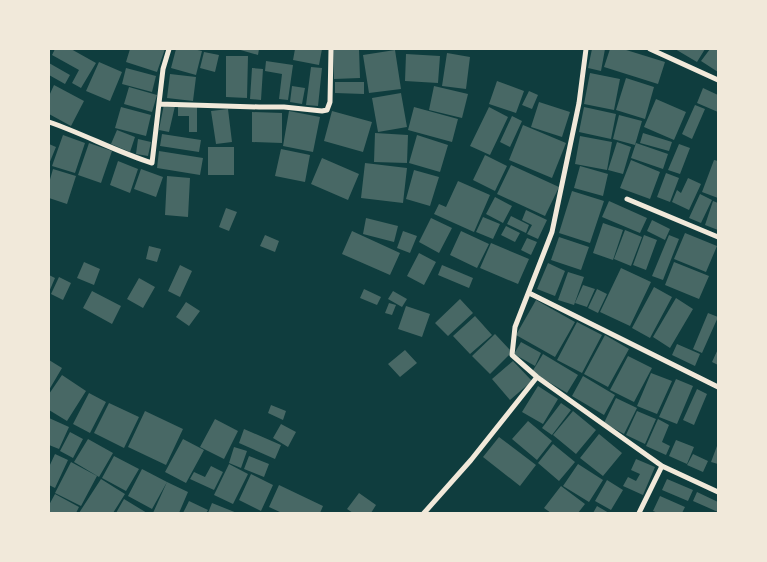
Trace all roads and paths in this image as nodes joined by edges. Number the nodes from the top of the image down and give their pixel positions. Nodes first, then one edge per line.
1 (170, 49) edge
2 (330, 49) edge
3 (586, 49) edge
4 (650, 49) edge
5 (718, 80) edge
6 (159, 104) junction
7 (49, 122) edge
8 (627, 199) dead end
9 (718, 238) edge
10 (529, 293) junction
11 (537, 377) junction
12 (718, 387) edge
13 (662, 466) junction
14 (718, 492) edge
15 (424, 513) edge
16 (639, 513) edge

1 - 6 street
2 - 6 street
3 - 10 street
4 - 5 street
6 - 7 street
8 - 9 street
10 - 11 street
10 - 12 street
11 - 13 street
11 - 15 street
13 - 14 street
13 - 16 street

